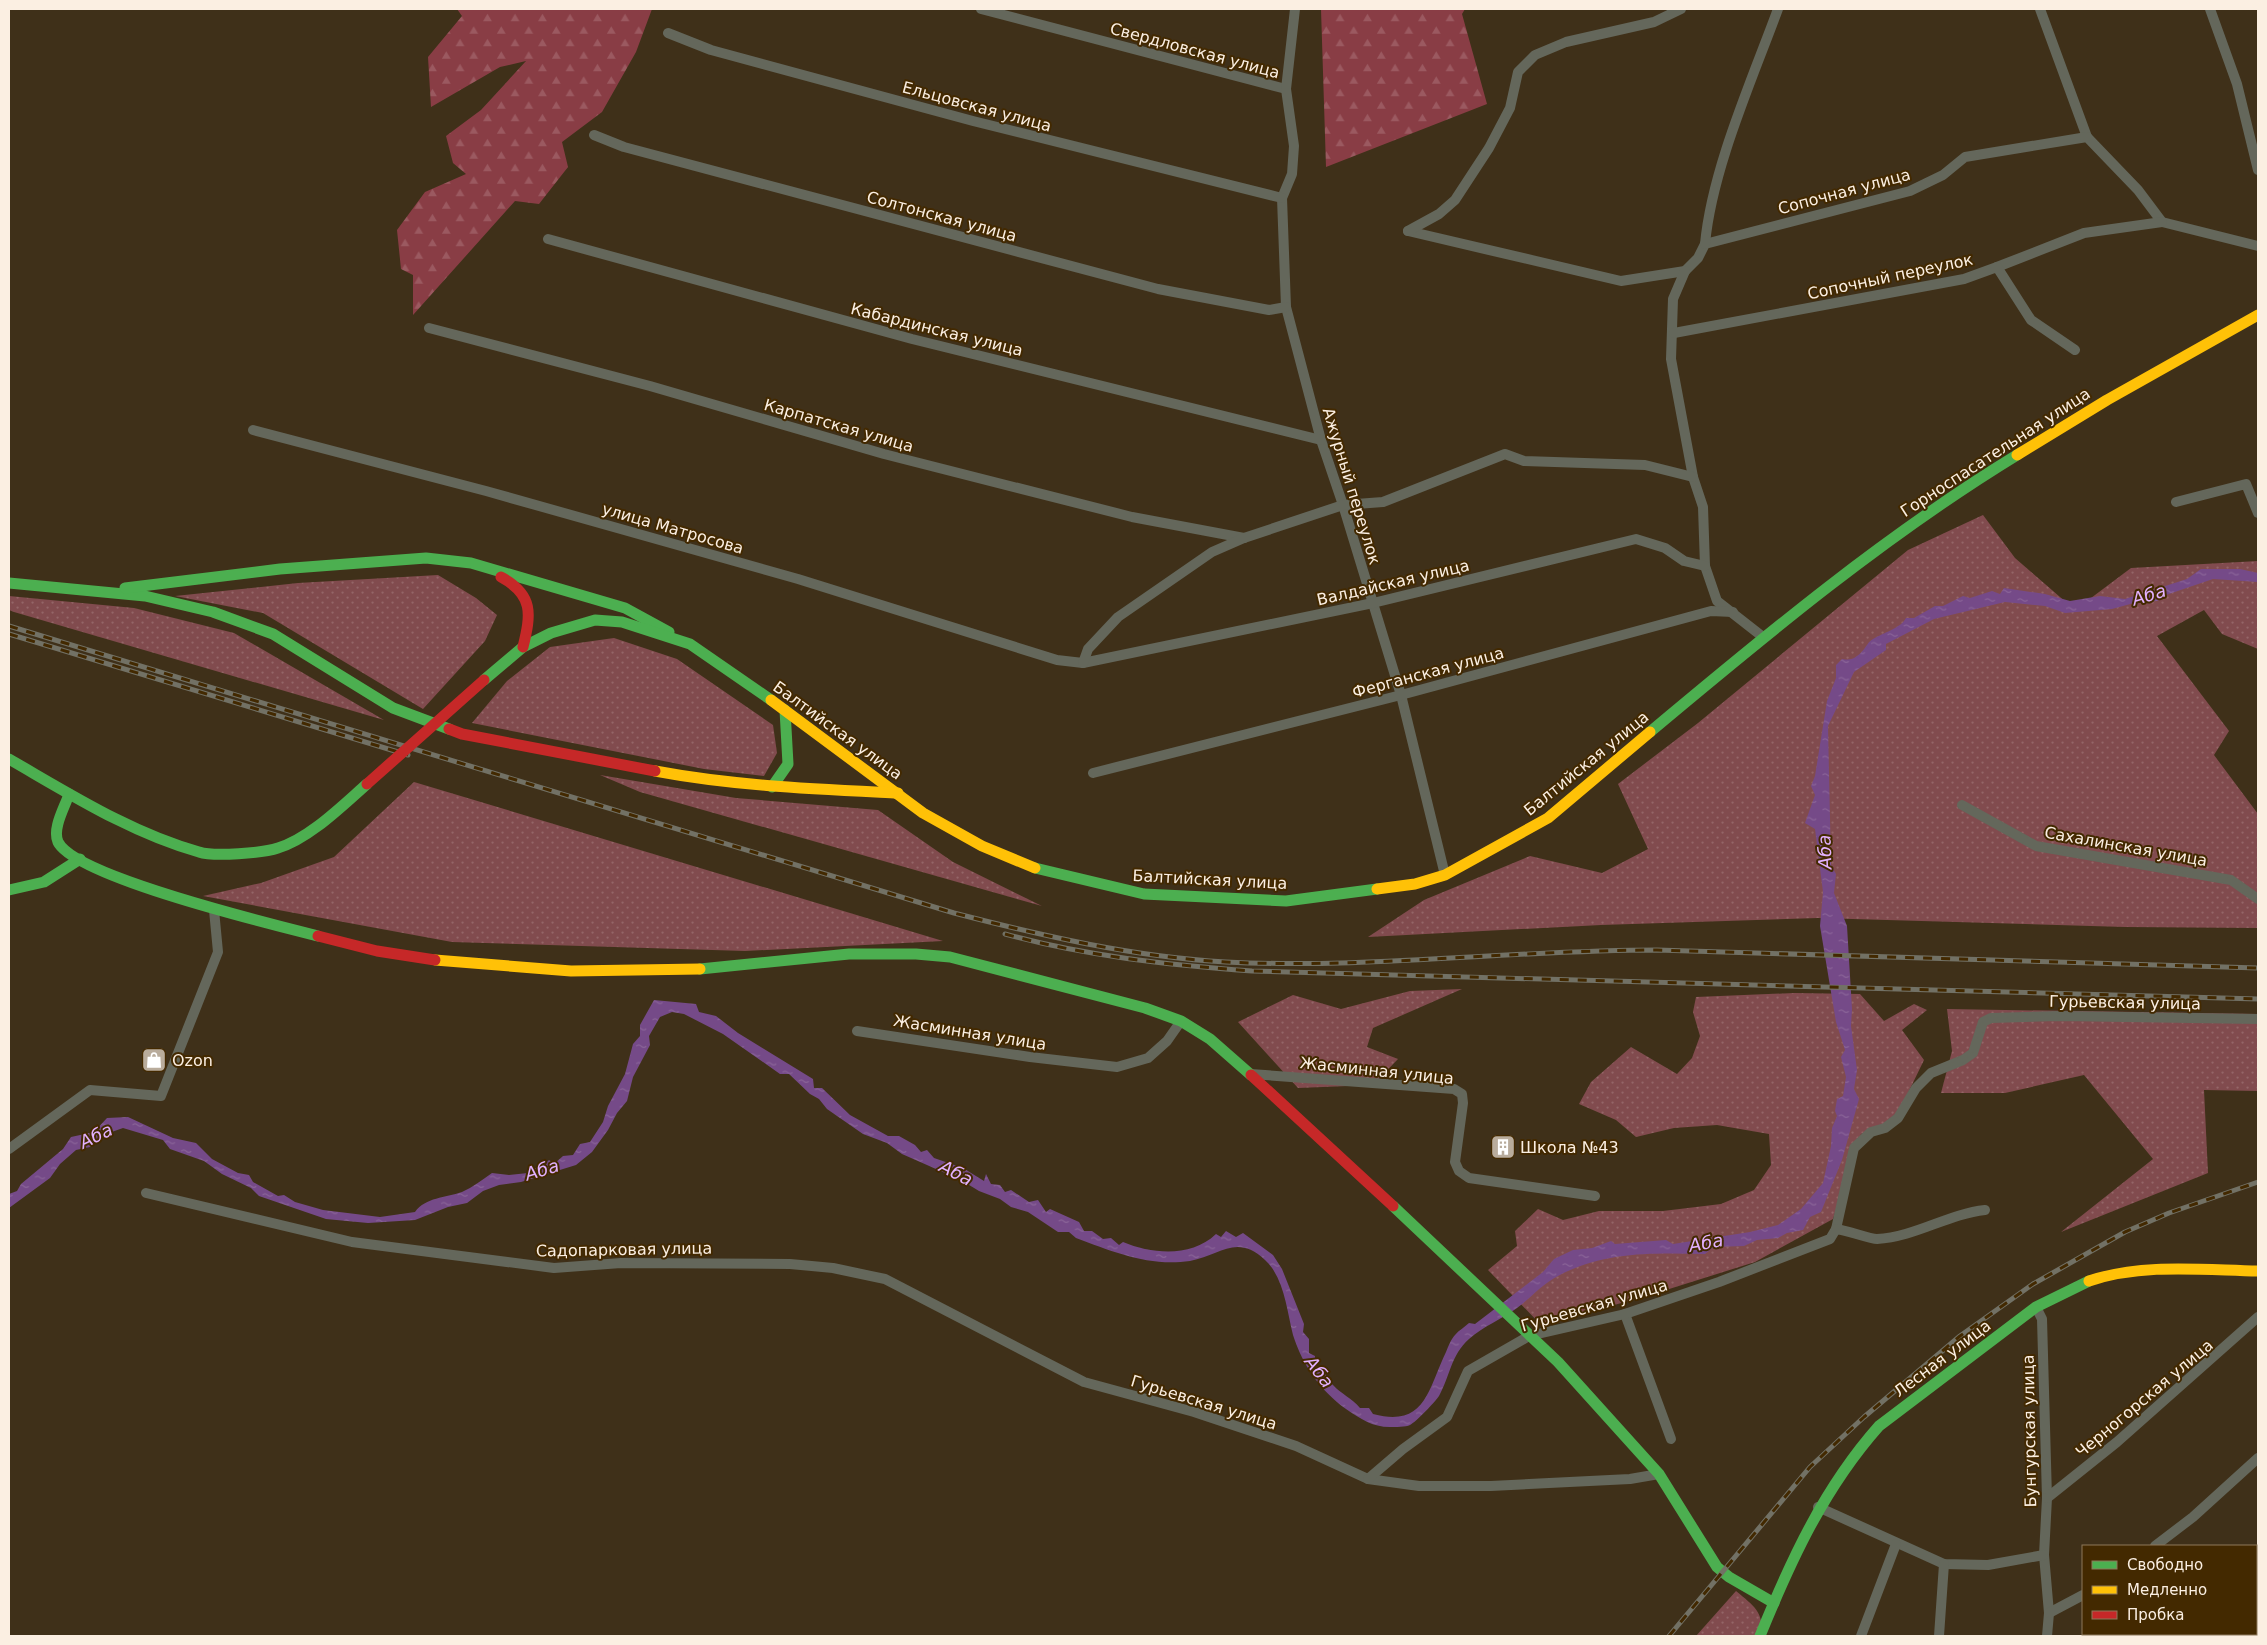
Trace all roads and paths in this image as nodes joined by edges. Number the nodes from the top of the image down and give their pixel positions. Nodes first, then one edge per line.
1 (981, 9) edge
2 (1295, 9) edge
3 (1681, 9) edge
4 (1778, 9) edge
5 (2040, 9) edge
6 (2210, 9) edge
7 (668, 34) dead end
8 (1286, 89) junction
9 (594, 135) dead end
10 (2087, 137) junction
11 (2258, 170) edge
12 (1282, 198) junction
13 (2162, 222) junction
14 (548, 239) dead end
15 (1705, 244) junction
16 (2258, 246) edge
17 (1997, 267) junction
18 (1685, 271) junction
19 (1286, 307) junction
20 (2258, 315) edge
21 (429, 328) dead end
22 (1674, 333) junction
23 (2075, 350) dead end
24 (253, 430) dead end
25 (1321, 440) junction
26 (1693, 477) junction
27 (2176, 502) dead end
28 (1343, 505) junction
29 (2258, 513) edge
30 (1244, 538) junction
31 (471, 562) junction
32 (1705, 566) junction
33 (9, 583) edge
34 (100, 591) junction
35 (1374, 604) junction
36 (1733, 612) junction
37 (1763, 637) junction
38 (690, 644) junction
39 (523, 647) junction
40 (1083, 663) junction
41 (1401, 695) junction
42 (785, 710) junction
43 (9, 759) edge
44 (1093, 773) dead end
45 (772, 787) junction
46 (69, 794) junction
47 (898, 794) junction
48 (1962, 805) dead end
49 (80, 859) junction
50 (1445, 875) junction
51 (9, 890) edge
52 (2258, 899) edge
53 (214, 910) junction
54 (2258, 1019) edge
55 (1181, 1022) junction
56 (857, 1031) dead end
57 (1251, 1074) junction
58 (9, 1149) edge
59 (146, 1193) dead end
60 (1595, 1196) dead end
61 (1985, 1210) dead end
62 (1836, 1229) junction
63 (2258, 1272) edge
64 (2036, 1308) junction
65 (1625, 1314) junction
66 (2258, 1317) edge
67 (1526, 1332) junction
68 (1084, 1382) joint
69 (1672, 1439) dead end
70 (2258, 1458) edge
71 (1659, 1474) junction
72 (1368, 1479) junction
73 (2047, 1498) junction
74 (1818, 1507) junction
75 (1896, 1544) junction
76 (2156, 1545) edge
77 (2044, 1555) junction
78 (1944, 1564) junction
79 (2082, 1596) edge
80 (1774, 1603) junction
81 (2049, 1613) junction
82 (1760, 1636) edge
83 (1861, 1636) edge
84 (1939, 1636) edge
85 (2047, 1636) edge

1 - 8 street, Свердловская улица
2 - 8 street
3 - 18 street
4 - 15 street
5 - 10 street
6 - 11 street
7 - 12 street, Ельцовская улица
8 - 12 street
9 - 19 street, Солтонская улица
10 - 13 street
10 - 15 street, Сопочная улица
12 - 19 street, Ажурный переулок
13 - 16 street
13 - 17 street
14 - 25 street, Кабардинская улица
15 - 18 street
17 - 22 street, Сопочный переулок
17 - 23 street, Сопочный переулок
18 - 22 street
19 - 25 street, Ажурный переулок
20 - 37 main road, Горноспасательная улица
21 - 30 street, Карпатская улица
22 - 26 street
24 - 40 street, улица Матросова
25 - 28 street, Ажурный переулок
26 - 28 street, Карпатская улица
26 - 32 street
27 - 29 street
28 - 30 street, Карпатская улица
28 - 35 street, Ажурный переулок
30 - 40 street, Карпатская улица
31 - 34 main road
31 - 38 main road
31 - 39 main road
32 - 35 street, Валдайская улица
32 - 36 street
33 - 34 main road
34 - 45 main road
35 - 40 street, Валдайская улица
35 - 41 street, Ажурный переулок
36 - 37 street
36 - 41 street, Ферганская улица
37 - 50 main road, Балтийская улица
38 - 39 main road, Балтийская улица
38 - 42 main road, Балтийская улица
39 - 46 main road, Балтийская улица, bridge
41 - 44 street, Ферганская улица
41 - 50 street, Ажурный переулок
42 - 45 main road
42 - 47 main road, Балтийская улица
43 - 46 main road, Балтийская улица
45 - 47 main road
46 - 49 main road
47 - 50 main road, Балтийская улица
48 - 52 street, Сахалинская улица
49 - 51 main road
49 - 53 main road
53 - 55 main road
53 - 58 street
54 - 62 street, Гурьевская улица
55 - 56 street, Жасминная улица
55 - 57 main road
57 - 60 street, Жасминная улица
57 - 67 main road
59 - 68 street, Садопарковая улица
61 - 62 street
62 - 65 street, Гурьевская улица
63 - 64 main road, Лесная улица
64 - 73 street, Бунгурская улица
64 - 74 main road, Лесная улица
65 - 67 street, Гурьевская улица
65 - 69 street
66 - 73 street, Черногорская улица
67 - 71 main road
67 - 72 street, Гурьевская улица
68 - 72 street, Гурьевская улица
70 - 76 street
71 - 72 street, Гурьевская улица
71 - 80 main road
73 - 77 street, Бунгурская улица
74 - 75 street
74 - 80 main road, Лесная улица
75 - 78 street
75 - 83 street
77 - 78 street
77 - 81 street, Бунгурская улица
78 - 84 street
79 - 81 street
80 - 82 main road, Лесная улица
81 - 85 street, Бунгурская улица

